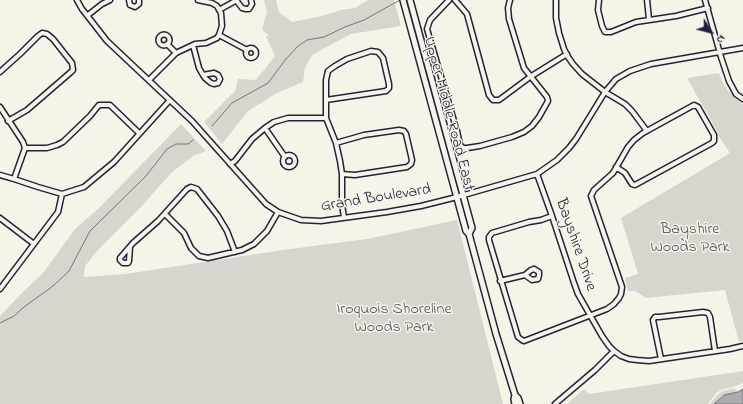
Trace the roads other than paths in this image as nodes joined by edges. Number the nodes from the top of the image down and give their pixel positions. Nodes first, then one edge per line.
1 (77, 0) edge
2 (110, 0) edge
3 (129, 0) edge
4 (139, 0) edge
5 (198, 0) edge
6 (236, 0) edge
7 (251, 0) edge
8 (403, 0) edge
9 (410, 0) edge
10 (449, 0) edge
11 (455, 0) edge
12 (510, 0) edge
13 (556, 0) edge
14 (599, 0) edge
15 (646, 0) edge
16 (705, 0) edge
17 (708, 8) junction
18 (219, 10) junction
19 (88, 15) junction
20 (649, 19) junction
21 (219, 35) junction
22 (167, 44) dead end
23 (193, 45) junction
24 (743, 48) edge
25 (247, 50) dead end
26 (719, 52) junction
27 (176, 53) junction
28 (567, 54) junction
29 (0, 72) edge
30 (203, 75) dead end
31 (530, 77) junction
32 (149, 80) junction
33 (605, 92) junction
34 (743, 99) edge
35 (170, 100) junction
36 (326, 100) junction
37 (0, 107) edge
38 (326, 118) junction
39 (8, 121) junction
40 (265, 128) junction
41 (647, 131) junction
42 (139, 133) junction
43 (336, 143) junction
44 (25, 148) junction
45 (285, 157) dead end
46 (230, 164) junction
47 (616, 168) junction
48 (342, 174) junction
49 (537, 174) junction
50 (0, 175) edge
51 (14, 179) junction
52 (62, 194) junction
53 (460, 197) junction
54 (278, 212) junction
55 (165, 214) junction
56 (552, 216) junction
57 (0, 218) edge
58 (344, 218) junction
59 (34, 244) junction
60 (130, 248) dead end
61 (234, 252) junction
62 (525, 275) dead end
63 (500, 281) junction
64 (0, 289) edge
65 (590, 316) junction
66 (743, 346) edge
67 (614, 350) junction
68 (715, 351) junction
69 (661, 359) junction
70 (515, 394) junction
71 (515, 404) edge
72 (520, 404) edge
73 (555, 404) edge

1 - 19 street, Grand Boulevard
2 - 19 street
3 - 4 street
5 - 18 street
6 - 7 street
6 - 18 street
8 - 53 main road, Upper Middle Road East
9 - 53 main road, Upper Middle Road East
10 - 31 street
11 - 31 street
12 - 31 street
13 - 28 street
14 - 20 street
15 - 20 street
16 - 17 street
17 - 20 street
17 - 26 street
18 - 21 street
19 - 32 street, Grand Boulevard
21 - 23 street
21 - 25 street
22 - 27 street
23 - 27 street
23 - 30 street
24 - 26 street, Grand Boulevard
26 - 33 street, Grand Boulevard
26 - 34 street
27 - 32 street
28 - 31 street
28 - 33 street
29 - 39 street
32 - 35 street, Grand Boulevard
33 - 41 street
33 - 49 street, Grand Boulevard
35 - 42 street
35 - 46 street, Grand Boulevard
36 - 36 street
36 - 38 street
37 - 39 street
38 - 40 street
38 - 43 street
39 - 44 street
40 - 45 street
40 - 46 street
41 - 47 street
41 - 47 street
42 - 44 street
42 - 52 street
43 - 48 street
43 - 48 street
44 - 51 street
46 - 54 street, Grand Boulevard
47 - 65 street
48 - 58 street
49 - 53 street, Grand Boulevard
49 - 56 street, Bayshire Drive
50 - 51 street
51 - 52 street
52 - 59 street
53 - 58 street, Grand Boulevard
53 - 70 main road, Upper Middle Road East
54 - 58 street, Grand Boulevard
54 - 61 street
55 - 60 street
55 - 61 street
55 - 61 street
56 - 63 street
56 - 65 street, Bayshire Drive
57 - 59 street
59 - 64 street
62 - 63 street
63 - 65 street
65 - 67 street, Bayshire Drive
66 - 68 street, Bayshire Drive
67 - 69 street, Bayshire Drive
67 - 73 street
68 - 69 street, Bayshire Drive
68 - 69 street
70 - 71 main road, Upper Middle Road East
70 - 72 main road, Upper Middle Road East

